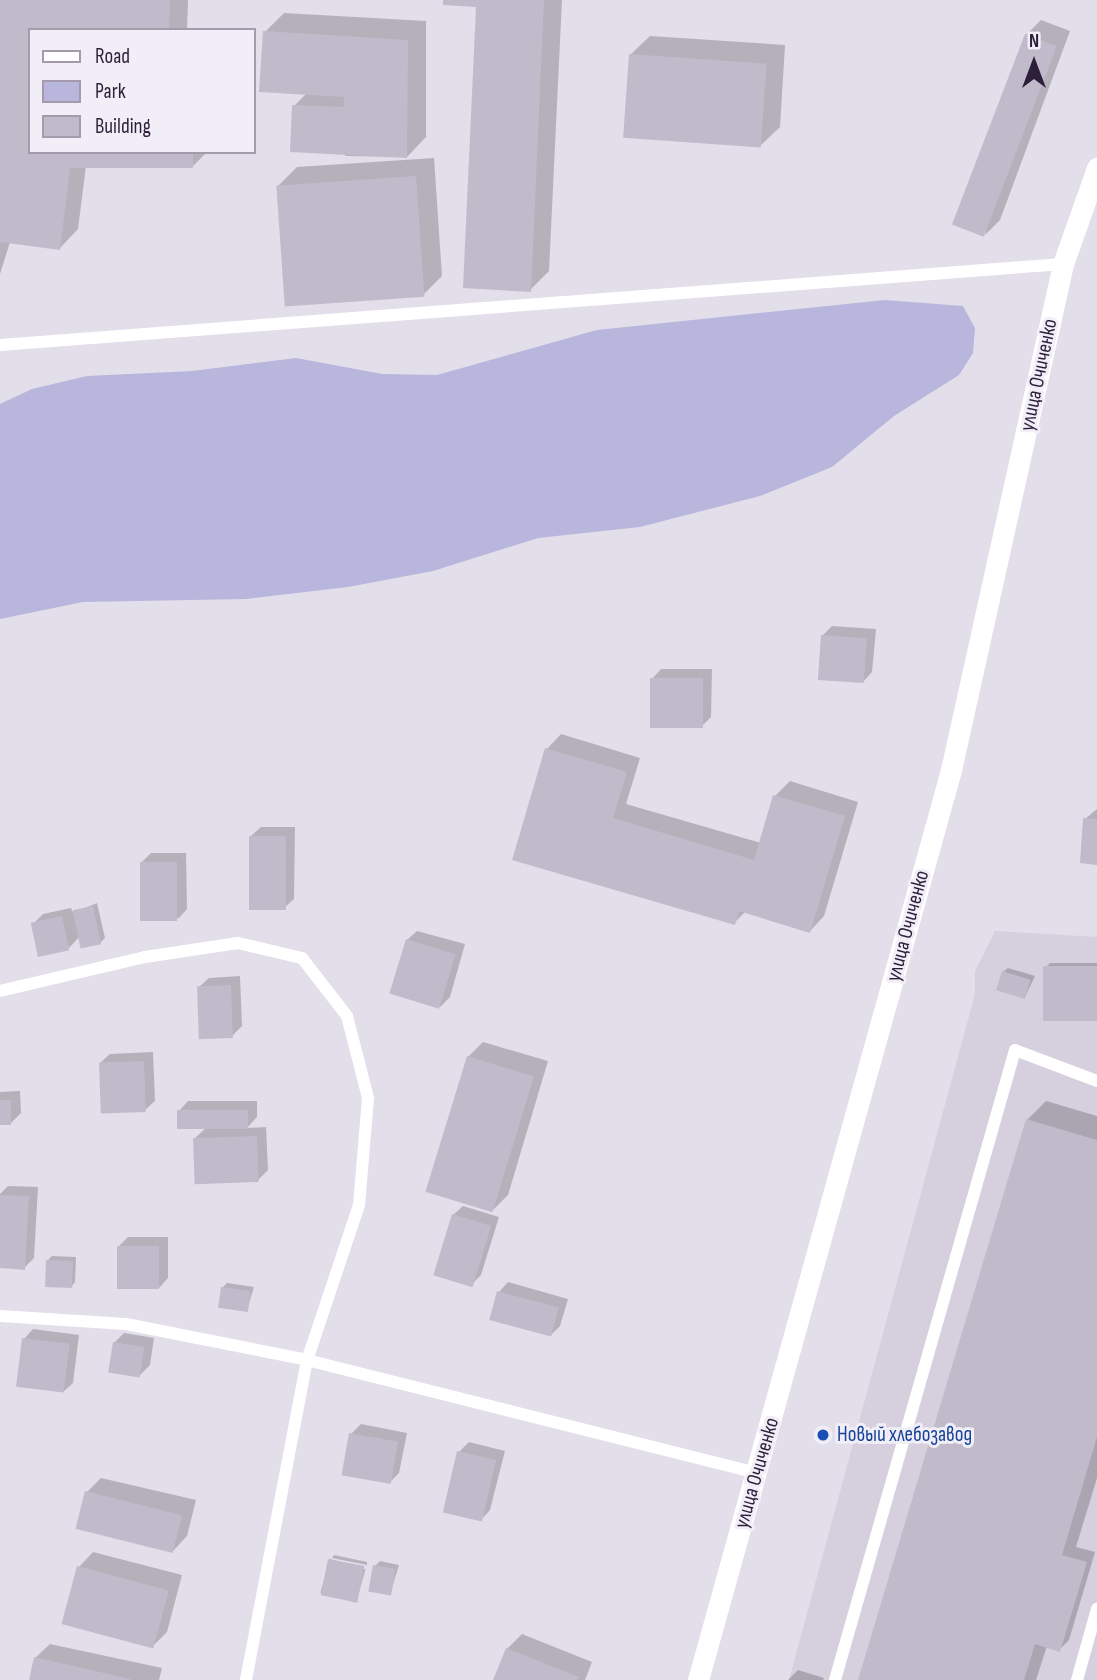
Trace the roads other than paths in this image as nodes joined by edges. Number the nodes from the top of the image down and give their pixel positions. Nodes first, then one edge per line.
1 (1097, 168) edge
2 (1063, 264) junction
3 (0, 345) edge
4 (0, 991) edge
5 (1097, 1081) edge
6 (0, 1316) edge
7 (307, 1360) junction
8 (758, 1473) junction
9 (1097, 1609) edge
10 (246, 1680) edge
11 (698, 1680) edge
12 (835, 1680) edge
13 (1077, 1680) edge

1 - 2 street, улица Очиченко
2 - 3 lane
2 - 8 street, улица Очиченко
4 - 7 lane
5 - 12 lane
6 - 7 lane
7 - 8 lane
7 - 10 lane
8 - 11 street, улица Очиченко
9 - 13 lane

